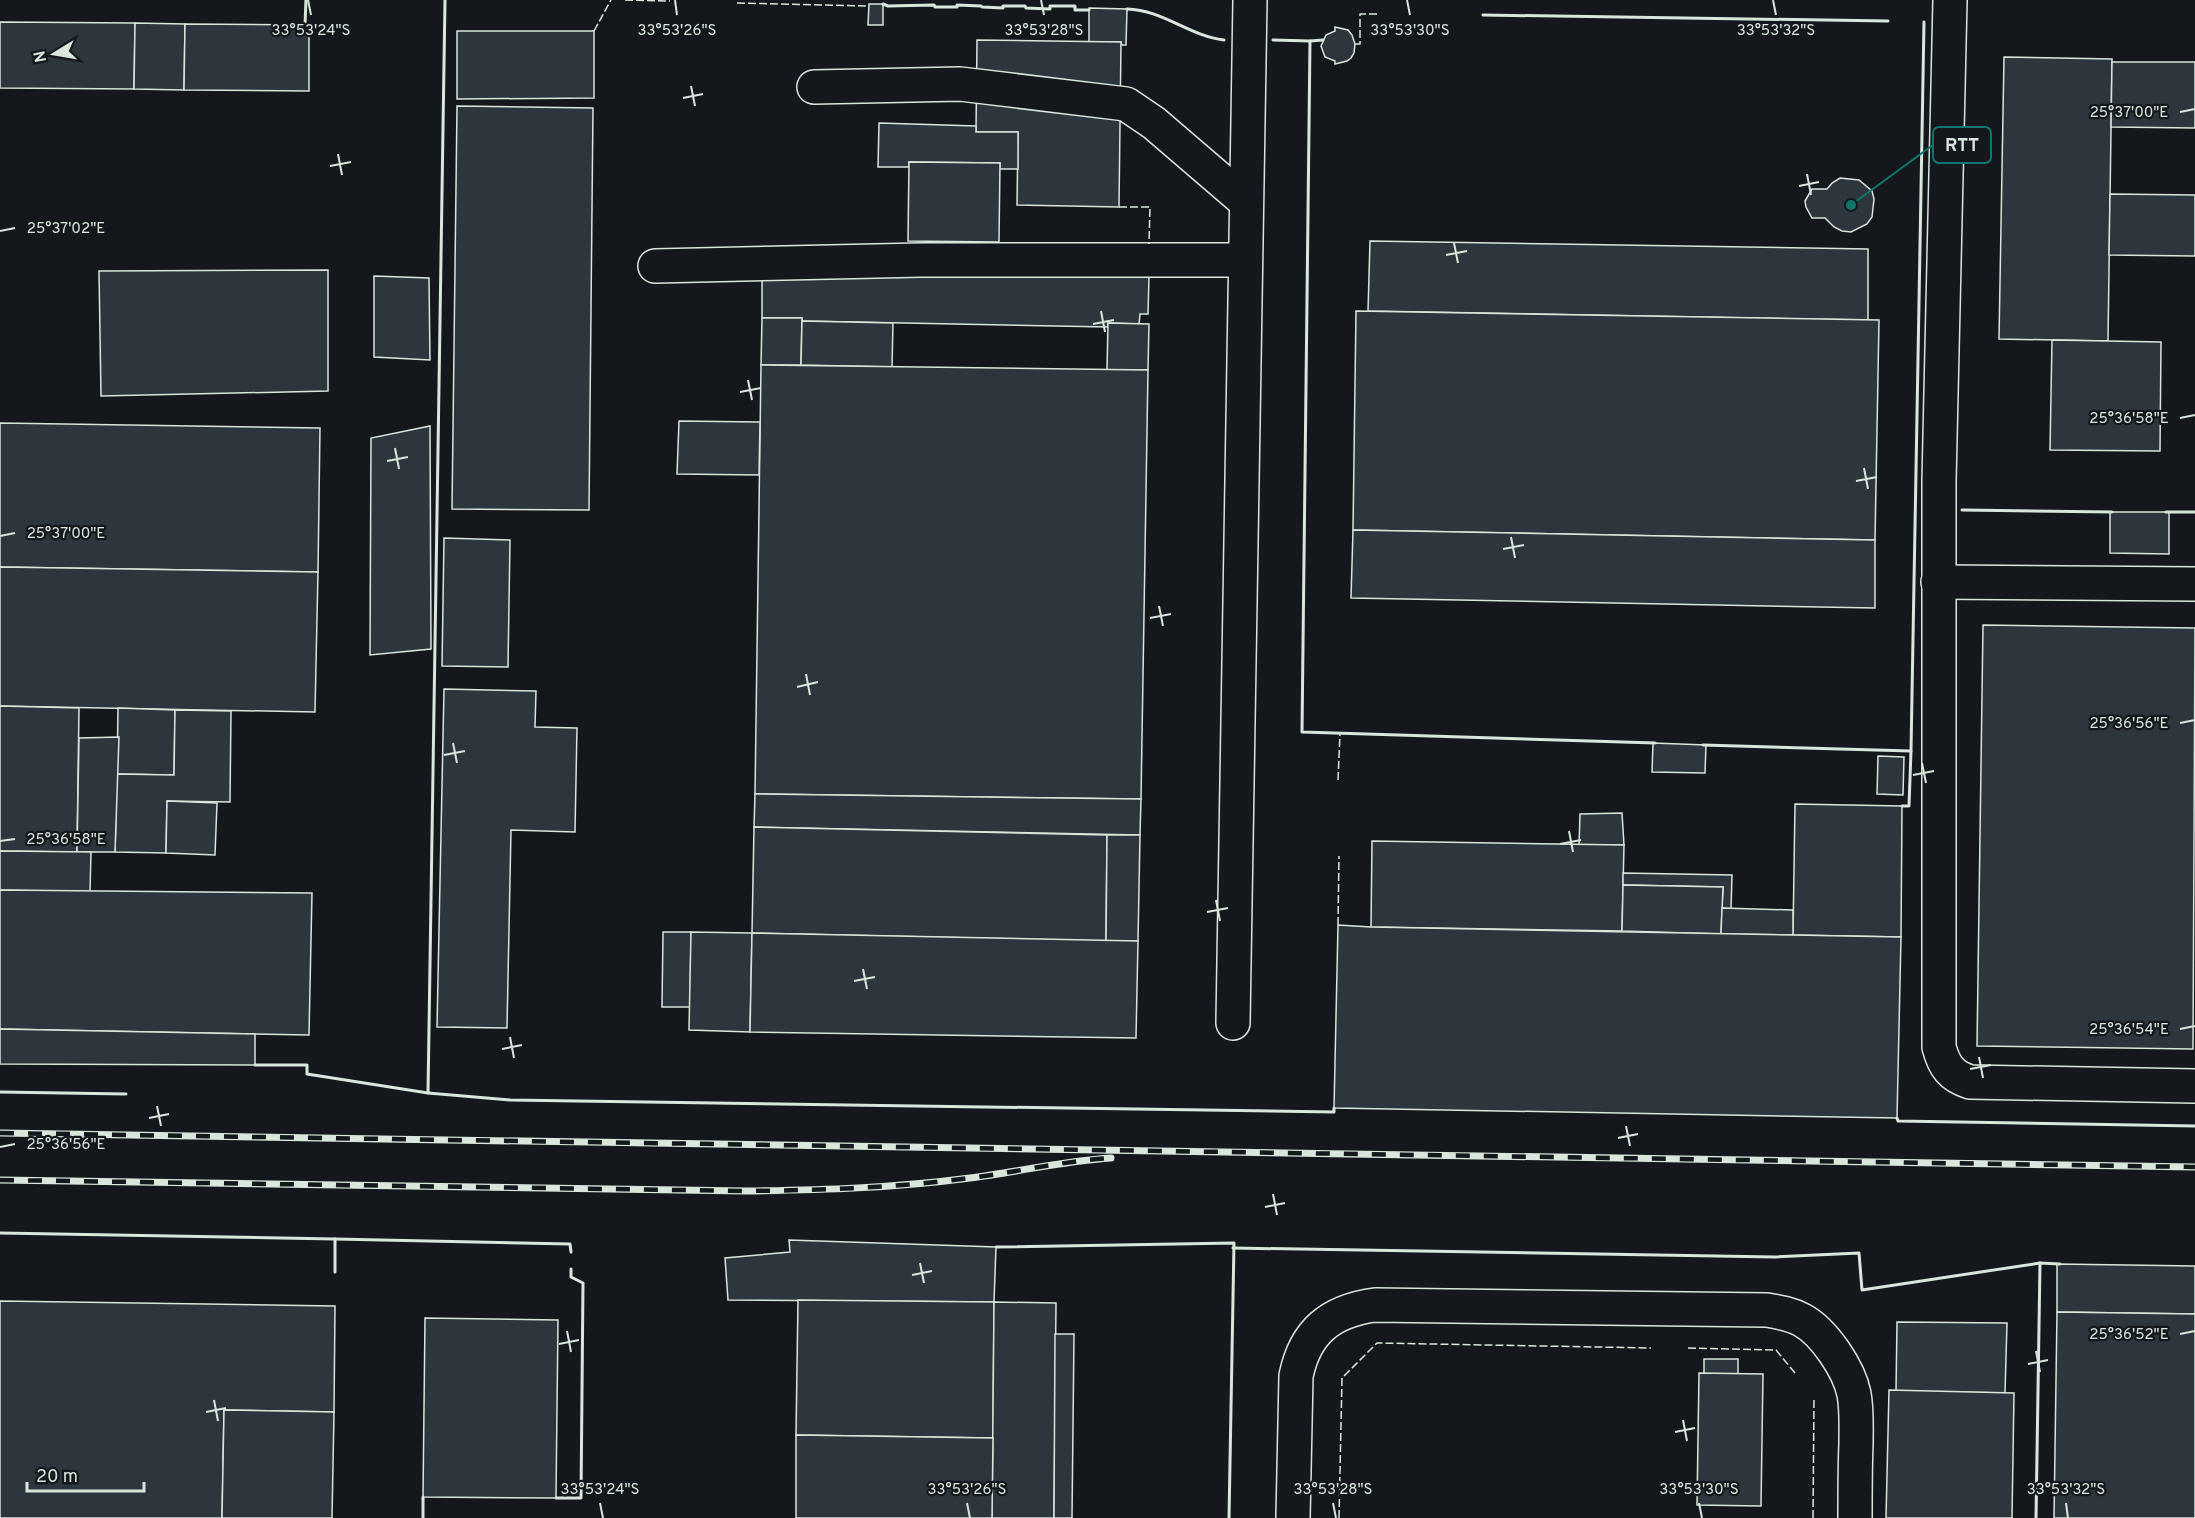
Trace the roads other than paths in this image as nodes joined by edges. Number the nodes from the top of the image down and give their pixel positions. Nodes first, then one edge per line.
1 (1250, 0) edge
2 (1950, 0) edge
3 (814, 87) dead end
4 (1246, 202) junction
5 (1245, 260) junction
6 (655, 266) dead end
7 (1938, 582) junction
8 (2195, 584) edge
9 (1233, 1023) dead end
10 (2195, 1086) edge
11 (1293, 1518) edge
12 (1855, 1518) edge

1 - 4 lane
2 - 7 lane
3 - 4 lane
4 - 5 lane
5 - 6 lane
5 - 9 lane
7 - 8 lane
7 - 10 lane
11 - 12 lane

